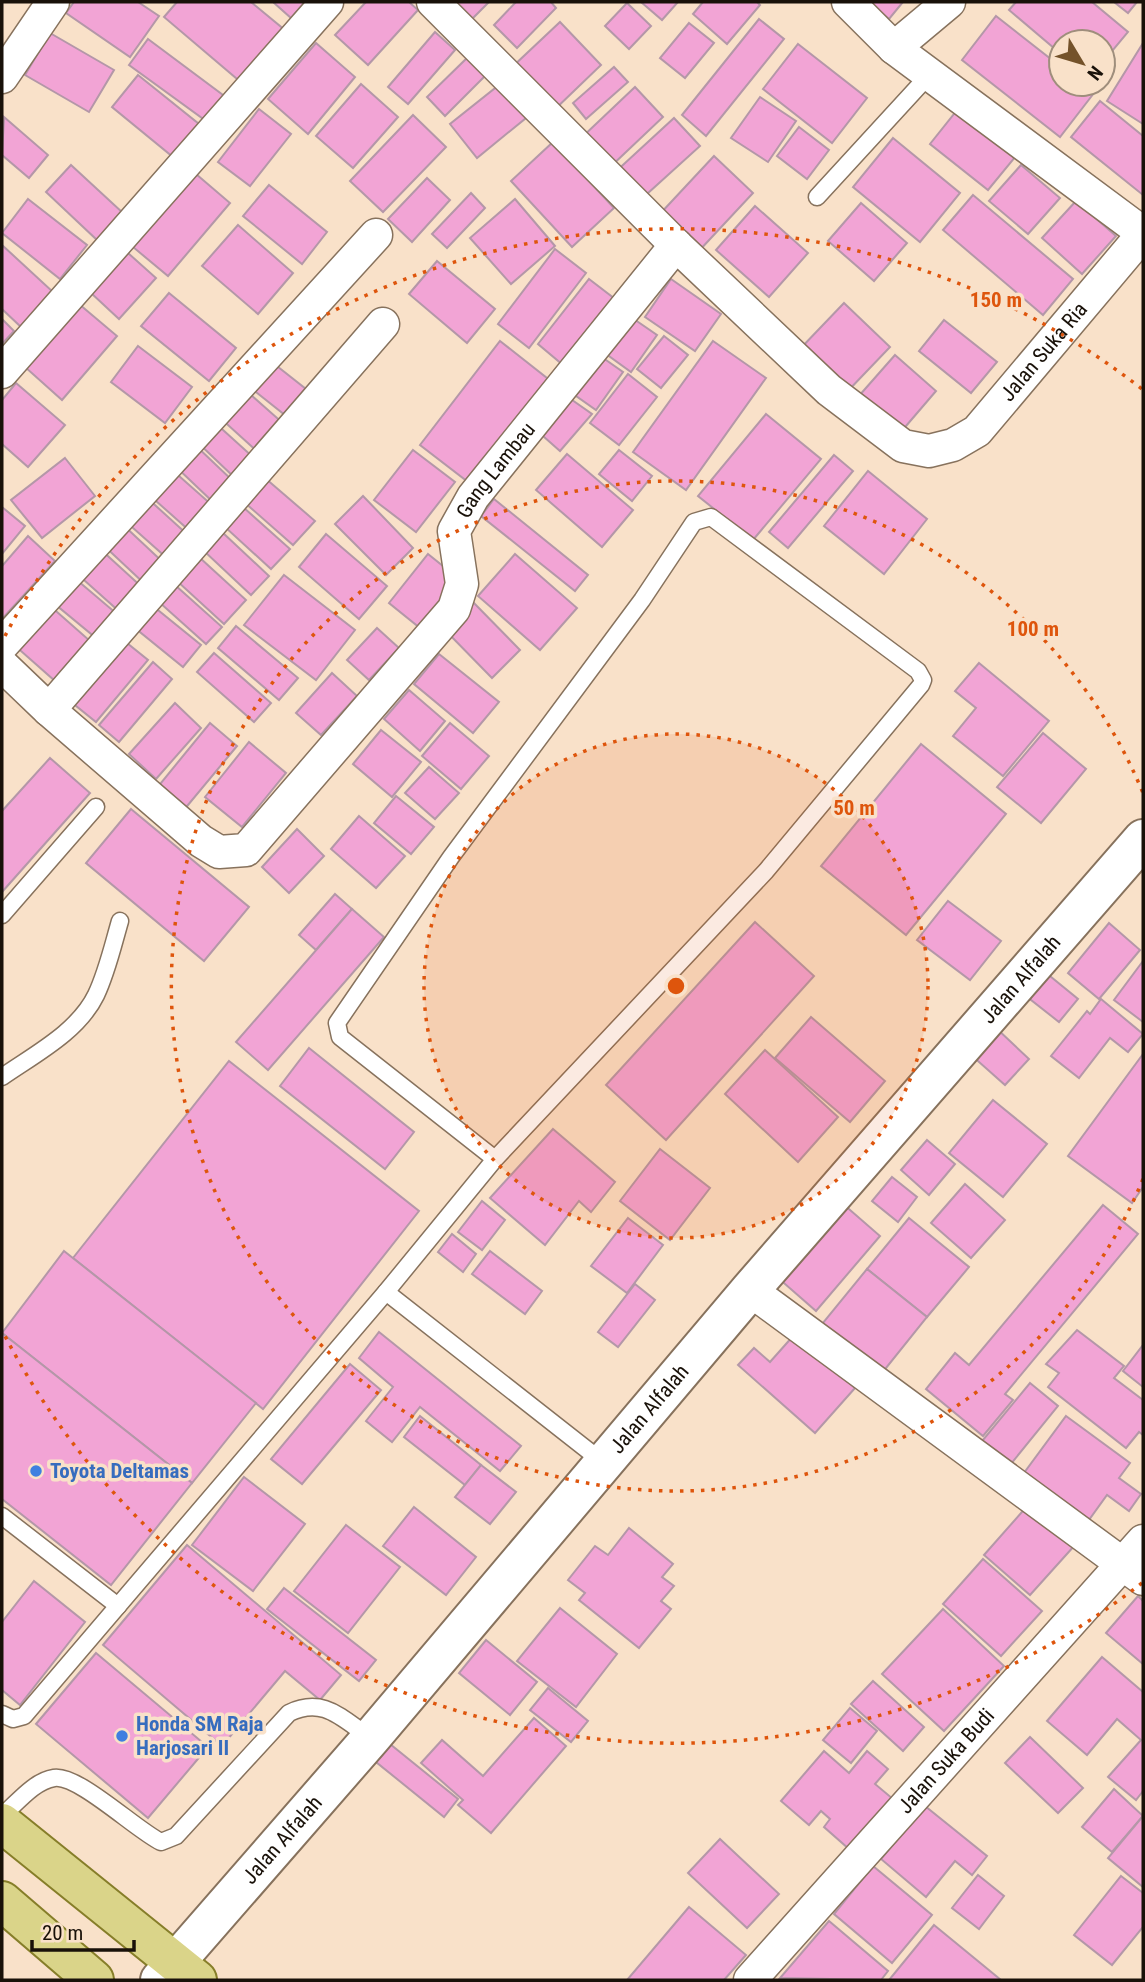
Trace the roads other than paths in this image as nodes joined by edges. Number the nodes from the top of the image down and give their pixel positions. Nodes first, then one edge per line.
1 (53, 2) edge
2 (327, 2) edge
3 (433, 2) edge
4 (848, 2) edge
5 (949, 2) edge
6 (894, 48) junction
7 (929, 75) junction
8 (2, 78) edge
9 (817, 197) dead end
10 (1143, 233) edge
11 (376, 235) dead end
12 (676, 246) junction
13 (383, 324) dead end
14 (2, 372) edge
15 (2, 645) edge
16 (2, 665) edge
17 (49, 710) junction
18 (96, 807) dead end
19 (1143, 839) edge
20 (2, 915) edge
21 (120, 921) dead end
22 (2, 1077) edge
23 (495, 1159) junction
24 (750, 1290) junction
25 (386, 1293) junction
26 (604, 1463) junction
27 (2, 1516) edge
28 (1137, 1561) edge
29 (118, 1606) junction
30 (2, 1714) edge
31 (371, 1738) junction
32 (2, 1816) edge
33 (2, 1823) edge
34 (2, 1900) edge
35 (177, 1974) edge
36 (94, 1980) edge
37 (750, 1980) edge

1 - 8 street
2 - 14 street
3 - 12 street
4 - 6 street
5 - 6 street
6 - 7 street
7 - 9 lane
7 - 10 street
10 - 12 street, Jalan Suka Ria
11 - 15 street
12 - 17 street, Gang Lambau
13 - 17 street
16 - 17 street, Gang Lambau
18 - 20 lane
19 - 24 street, Jalan Alfalah
21 - 22 lane
23 - 23 lane
23 - 25 lane
24 - 26 street, Jalan Alfalah
24 - 28 street
25 - 26 lane
25 - 29 lane
26 - 31 street, Jalan Alfalah
27 - 29 lane
28 - 37 street, Jalan Suka Budi
29 - 30 lane
31 - 32 lane
31 - 35 street, Jalan Alfalah
33 - 35 main road
34 - 36 main road

